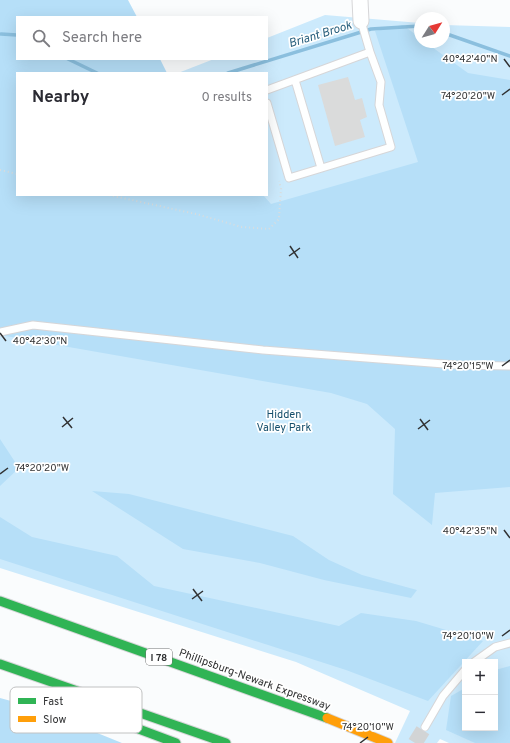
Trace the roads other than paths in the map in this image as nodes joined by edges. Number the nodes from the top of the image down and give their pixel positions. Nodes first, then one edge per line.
1 (360, 0) edge
2 (361, 21) joint
3 (370, 52) junction
4 (295, 80) junction
5 (268, 90) edge
6 (268, 106) edge
7 (321, 168) junction
8 (0, 332) edge
9 (510, 366) edge
10 (0, 601) edge
11 (510, 643) edge
12 (478, 659) edge
13 (0, 664) edge
14 (462, 674) edge
15 (66, 687) edge
16 (142, 714) edge
17 (425, 727) tunnel mouth
18 (142, 730) edge
19 (176, 743) edge
20 (226, 743) edge
21 (388, 743) edge

1 - 2 street
2 - 3 lane
3 - 4 lane
3 - 7 lane
4 - 5 lane
4 - 7 lane
6 - 7 lane
8 - 9 lane
10 - 21 highway, Phillipsburg-Newark Expressway / I 78
11 - 12 lane
13 - 15 highway
14 - 17 lane
16 - 20 highway
18 - 19 highway

